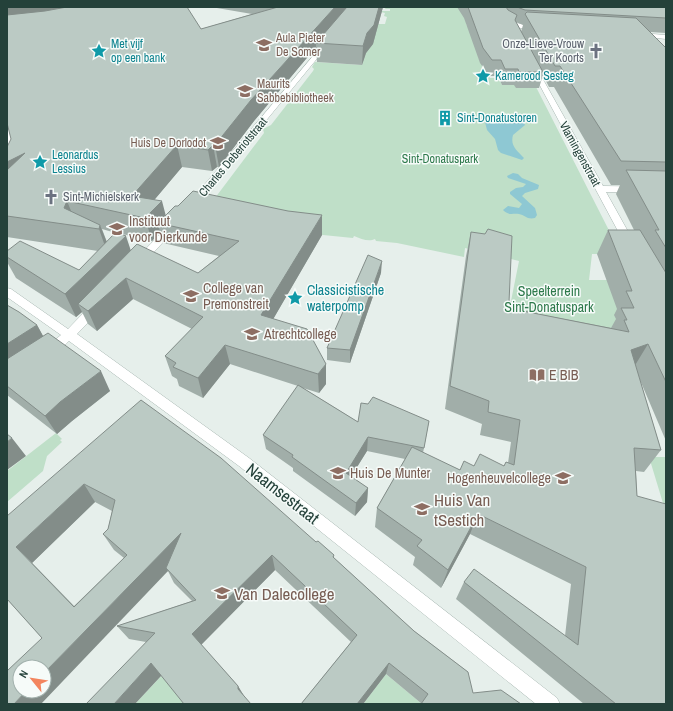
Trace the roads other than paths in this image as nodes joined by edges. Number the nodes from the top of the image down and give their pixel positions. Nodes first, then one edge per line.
1 (497, 7) edge
2 (520, 28) junction
3 (543, 29) edge
4 (516, 34) edge
5 (633, 35) edge
6 (666, 37) edge
7 (331, 38) edge
8 (531, 62) edge
9 (7, 127) edge
10 (7, 180) edge
11 (599, 189) junction
12 (666, 190) edge
13 (634, 251) edge
14 (134, 267) edge
15 (7, 292) edge
16 (103, 300) edge
17 (69, 335) junction
18 (40, 358) edge
19 (551, 704) edge

1 - 2 street
2 - 3 street
2 - 4 street
5 - 6 street
7 - 14 street, Charles Deberiotstraat
8 - 11 street, Vlamingenstraat
9 - 10 street
11 - 12 street
11 - 13 street, Vlamingenstraat
15 - 17 street, Naamsestraat
16 - 17 street
17 - 18 street
17 - 19 street, Naamsestraat

